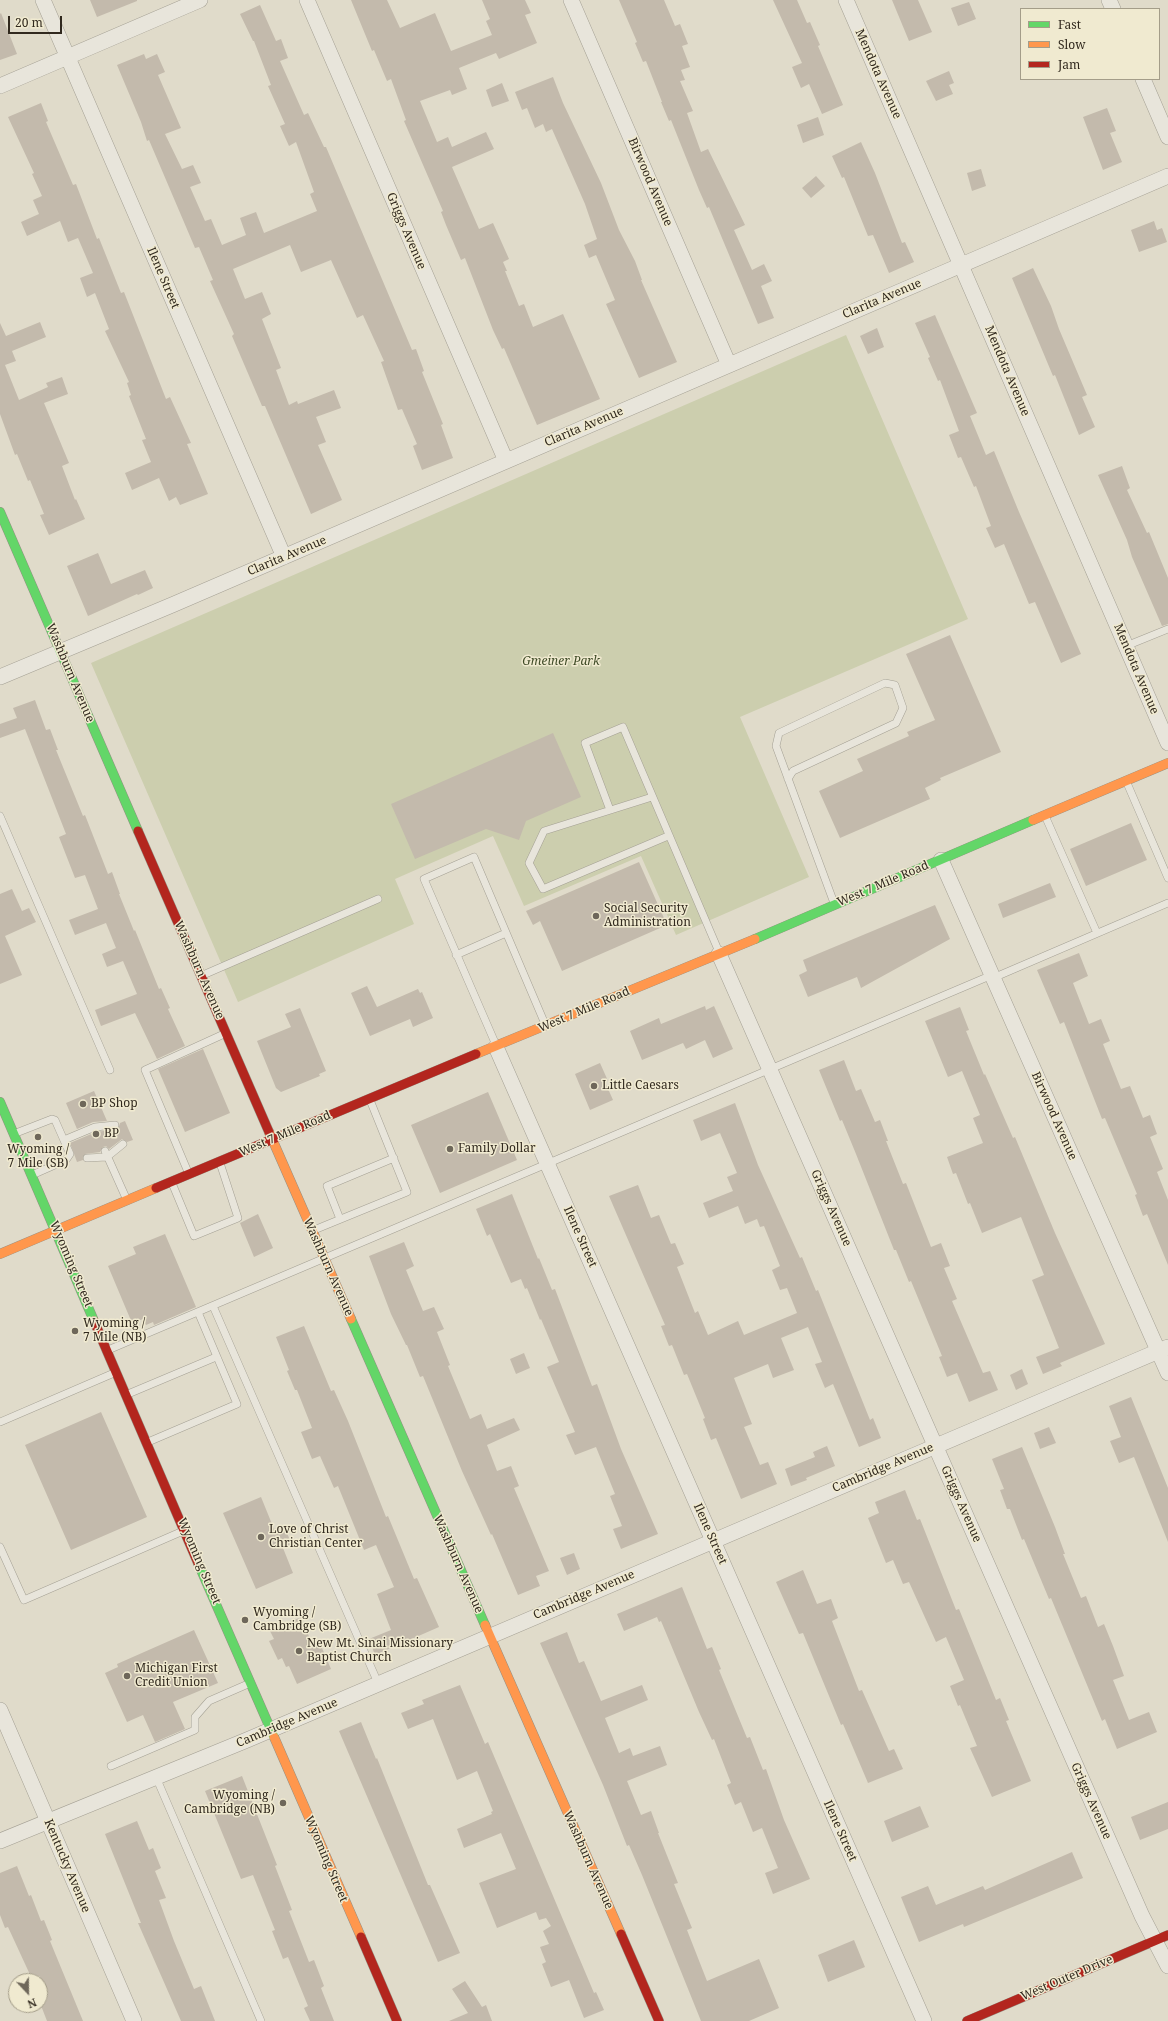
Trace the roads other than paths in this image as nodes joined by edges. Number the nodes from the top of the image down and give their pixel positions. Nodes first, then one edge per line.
1 (43, 0) edge
2 (200, 0) edge
3 (307, 0) edge
4 (571, 0) edge
5 (846, 0) edge
6 (68, 57) junction
7 (1143, 80) edge
8 (0, 86) edge
9 (1168, 137) edge
10 (1168, 176) edge
11 (961, 265) junction
12 (729, 365) junction
13 (506, 461) junction
14 (0, 512) edge
15 (284, 557) junction
16 (1168, 629) edge
17 (1126, 646) junction
18 (60, 652) junction
19 (0, 677) edge
20 (1168, 743) edge
21 (1168, 763) edge
22 (788, 779) junction
23 (1126, 781) junction
24 (652, 797) junction
25 (610, 810) junction
26 (0, 816) edge
27 (1045, 816) junction
28 (668, 836) junction
29 (941, 860) junction
30 (1168, 878) edge
31 (378, 899) dead end
32 (1168, 903) edge
33 (834, 905) junction
34 (506, 933) junction
35 (1097, 933) junction
36 (719, 954) junction
37 (456, 955) junction
38 (201, 976) junction
39 (992, 976) junction
40 (546, 1026) junction
41 (226, 1034) junction
42 (496, 1047) junction
43 (770, 1069) junction
44 (110, 1070) dead end
45 (370, 1099) junction
46 (0, 1102) edge
47 (115, 1125) dead end
48 (96, 1130) junction
49 (11, 1133) junction
50 (80, 1139) dead end
51 (272, 1139) junction
52 (64, 1140) junction
53 (123, 1144) dead end
54 (106, 1154) junction
55 (87, 1158) dead end
56 (394, 1158) junction
57 (219, 1161) junction
58 (548, 1164) junction
59 (188, 1174) junction
60 (32, 1175) junction
61 (171, 1181) junction
62 (126, 1200) junction
63 (340, 1219) junction
64 (56, 1230) junction
65 (312, 1231) junction
66 (0, 1254) edge
67 (325, 1259) junction
68 (213, 1306) junction
69 (198, 1312) junction
70 (1163, 1349) edge
71 (108, 1350) junction
72 (216, 1357) junction
73 (117, 1372) junction
74 (1168, 1373) edge
75 (126, 1394) junction
76 (0, 1422) edge
77 (147, 1442) junction
78 (935, 1446) junction
79 (185, 1530) junction
80 (713, 1541) junction
81 (0, 1547) edge
82 (489, 1635) junction
83 (250, 1683) junction
84 (378, 1683) junction
85 (0, 1710) edge
86 (270, 1730) junction
87 (111, 1766) dead end
88 (156, 1776) junction
89 (48, 1821) junction
90 (0, 1841) edge
91 (1161, 1938) edge
92 (1168, 1966) edge
93 (134, 2021) edge
94 (261, 2021) edge
95 (398, 2021) edge
96 (658, 2021) edge
97 (924, 2021) edge
98 (967, 2021) edge

1 - 6 street, Ilene Street
2 - 6 street
3 - 13 street, Griggs Avenue
4 - 12 street, Birwood Avenue
5 - 11 street, Mendota Avenue
6 - 8 street
6 - 15 street, Ilene Street
7 - 9 street
10 - 11 street, Clarita Avenue
11 - 12 street, Clarita Avenue
11 - 17 street, Mendota Avenue
12 - 13 street, Clarita Avenue
13 - 15 street, Clarita Avenue
14 - 18 street, Washburn Avenue
15 - 18 street, Clarita Avenue
16 - 17 lane
17 - 20 street, Mendota Avenue
18 - 19 street, Clarita Avenue
18 - 38 street, Washburn Avenue
21 - 23 street, West 7 Mile Road
22 - 22 lane
22 - 33 lane
23 - 27 street, West 7 Mile Road
23 - 30 lane
24 - 25 lane
24 - 25 lane
24 - 28 lane
25 - 28 lane
26 - 44 lane
27 - 29 street, West 7 Mile Road
27 - 35 lane
28 - 36 lane
29 - 33 street, West 7 Mile Road
29 - 39 street, Birwood Avenue
31 - 38 lane
32 - 35 lane
33 - 36 street, West 7 Mile Road
34 - 37 lane
34 - 37 lane
34 - 40 lane
35 - 39 lane
36 - 40 street, West 7 Mile Road
36 - 43 street, Griggs Avenue
37 - 42 lane
38 - 41 street, Washburn Avenue
39 - 43 lane
39 - 70 street, Birwood Avenue
40 - 42 street, West 7 Mile Road
41 - 51 street, Washburn Avenue
41 - 59 lane
42 - 45 street, West 7 Mile Road
42 - 58 street, Ilene Street
43 - 58 lane
43 - 78 street, Griggs Avenue
45 - 51 street, West 7 Mile Road
45 - 56 lane
46 - 49 street, Wyoming Street
47 - 48 lane
48 - 50 lane
48 - 52 lane
49 - 52 lane
49 - 60 street, Wyoming Street
51 - 57 street, West 7 Mile Road
51 - 65 street, Washburn Avenue
52 - 60 lane
53 - 54 lane
54 - 55 lane
54 - 62 lane
56 - 63 lane
56 - 63 lane
57 - 59 street, West 7 Mile Road
57 - 61 lane
58 - 67 lane
58 - 80 street, Ilene Street
59 - 61 street, West 7 Mile Road
60 - 64 street, Wyoming Street
61 - 62 street, West 7 Mile Road
62 - 64 street, West 7 Mile Road
63 - 65 lane
64 - 66 street, West 7 Mile Road
64 - 71 street, Wyoming Street
65 - 67 street, Washburn Avenue
67 - 68 lane
67 - 82 street, Washburn Avenue
68 - 69 lane
68 - 84 lane
69 - 71 lane
69 - 72 lane
70 - 74 street, Birwood Avenue
70 - 78 street, Cambridge Avenue
71 - 73 street, Wyoming Street
72 - 75 lane
72 - 77 lane
73 - 75 street, Wyoming Street
73 - 76 lane
75 - 77 street, Wyoming Street
77 - 79 street, Wyoming Street
78 - 80 street, Cambridge Avenue
78 - 91 street, Griggs Avenue
79 - 81 lane
79 - 83 street, Wyoming Street
80 - 82 street, Cambridge Avenue
80 - 97 street, Ilene Street
82 - 84 street, Cambridge Avenue
82 - 96 street, Washburn Avenue
83 - 86 street, Wyoming Street
83 - 87 lane
84 - 86 street, Cambridge Avenue
85 - 89 street, Kentucky Avenue
86 - 88 street, Cambridge Avenue
86 - 95 street, Wyoming Street
88 - 89 street, Cambridge Avenue
88 - 94 lane
89 - 90 street, Cambridge Avenue
89 - 93 street, Kentucky Avenue
91 - 92 street, Griggs Avenue
91 - 98 street, West Outer Drive

